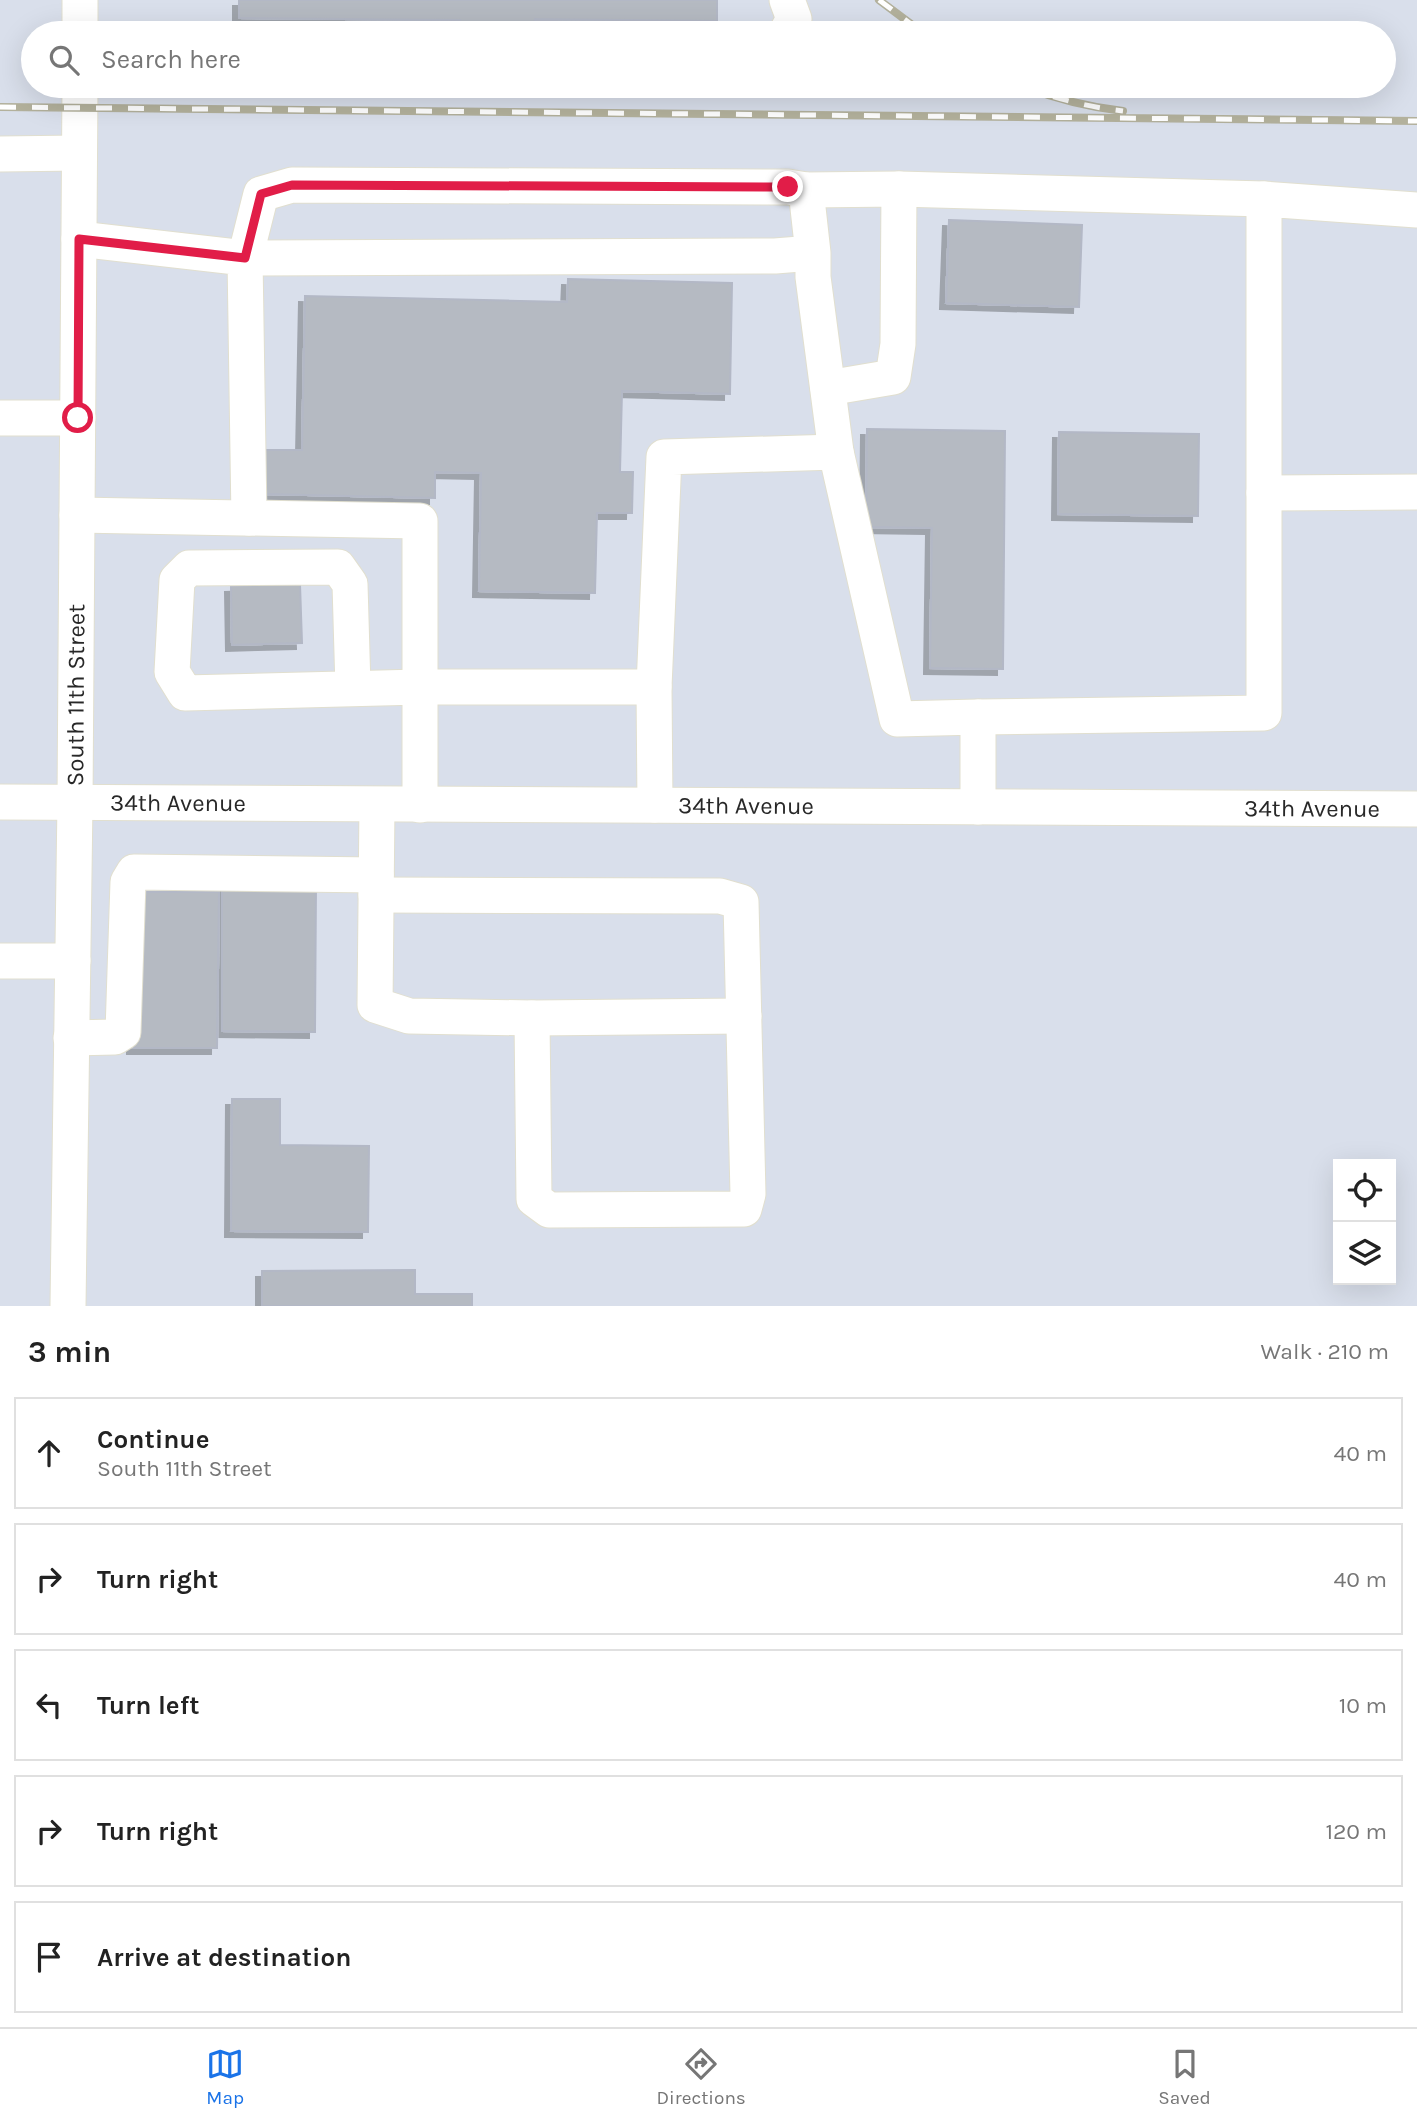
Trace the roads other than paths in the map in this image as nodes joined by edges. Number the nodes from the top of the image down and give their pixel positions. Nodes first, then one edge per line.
1 (80, 0) edge
2 (787, 0) edge
3 (80, 21) edge
4 (793, 21) edge
5 (80, 98) edge
6 (79, 152) junction
7 (0, 154) edge
8 (899, 189) junction
9 (806, 190) junction
10 (1264, 199) junction
11 (1417, 210) edge
12 (79, 239) junction
13 (813, 253) junction
14 (245, 258) junction
15 (828, 388) junction
16 (0, 418) edge
17 (78, 418) junction
18 (836, 452) junction
19 (1417, 492) edge
20 (1264, 493) junction
21 (77, 516) junction
22 (249, 518) junction
23 (420, 687) junction
24 (654, 687) junction
25 (353, 688) junction
26 (978, 717) junction
27 (0, 802) edge
28 (75, 802) junction
29 (377, 805) junction
30 (420, 805) junction
31 (654, 805) junction
32 (978, 807) junction
33 (1417, 809) edge
34 (376, 885) junction
35 (126, 947) junction
36 (73, 954) junction
37 (0, 961) edge
38 (744, 1016) junction
39 (532, 1018) junction
40 (71, 1038) junction
41 (68, 1306) edge

1 - 3 street
2 - 4 street
5 - 6 street, South 11th Street
6 - 7 street
6 - 12 street, South 11th Street
8 - 9 street
8 - 10 street
8 - 15 street
9 - 13 street
9 - 14 street
10 - 11 street
10 - 20 street
12 - 14 street
12 - 17 street, South 11th Street
13 - 14 street
13 - 15 street
14 - 22 street
15 - 18 street
16 - 17 street
17 - 21 street, South 11th Street
18 - 24 street
18 - 26 street
19 - 20 street
20 - 26 street
21 - 22 street
21 - 28 street, South 11th Street
22 - 23 street
23 - 24 street
23 - 25 street
23 - 30 street
24 - 31 street
25 - 25 street
26 - 32 street
27 - 28 street, 34th Avenue
28 - 29 street, 34th Avenue
28 - 36 street, South 11th Street
29 - 30 street, 34th Avenue
29 - 34 street
30 - 31 street, 34th Avenue
31 - 32 street, 34th Avenue
32 - 33 street, 34th Avenue
34 - 35 street
34 - 38 street
34 - 39 street
35 - 36 street
35 - 40 street
36 - 37 street
36 - 40 street, South 11th Street
38 - 39 street
38 - 39 street
40 - 41 street, South 11th Street

